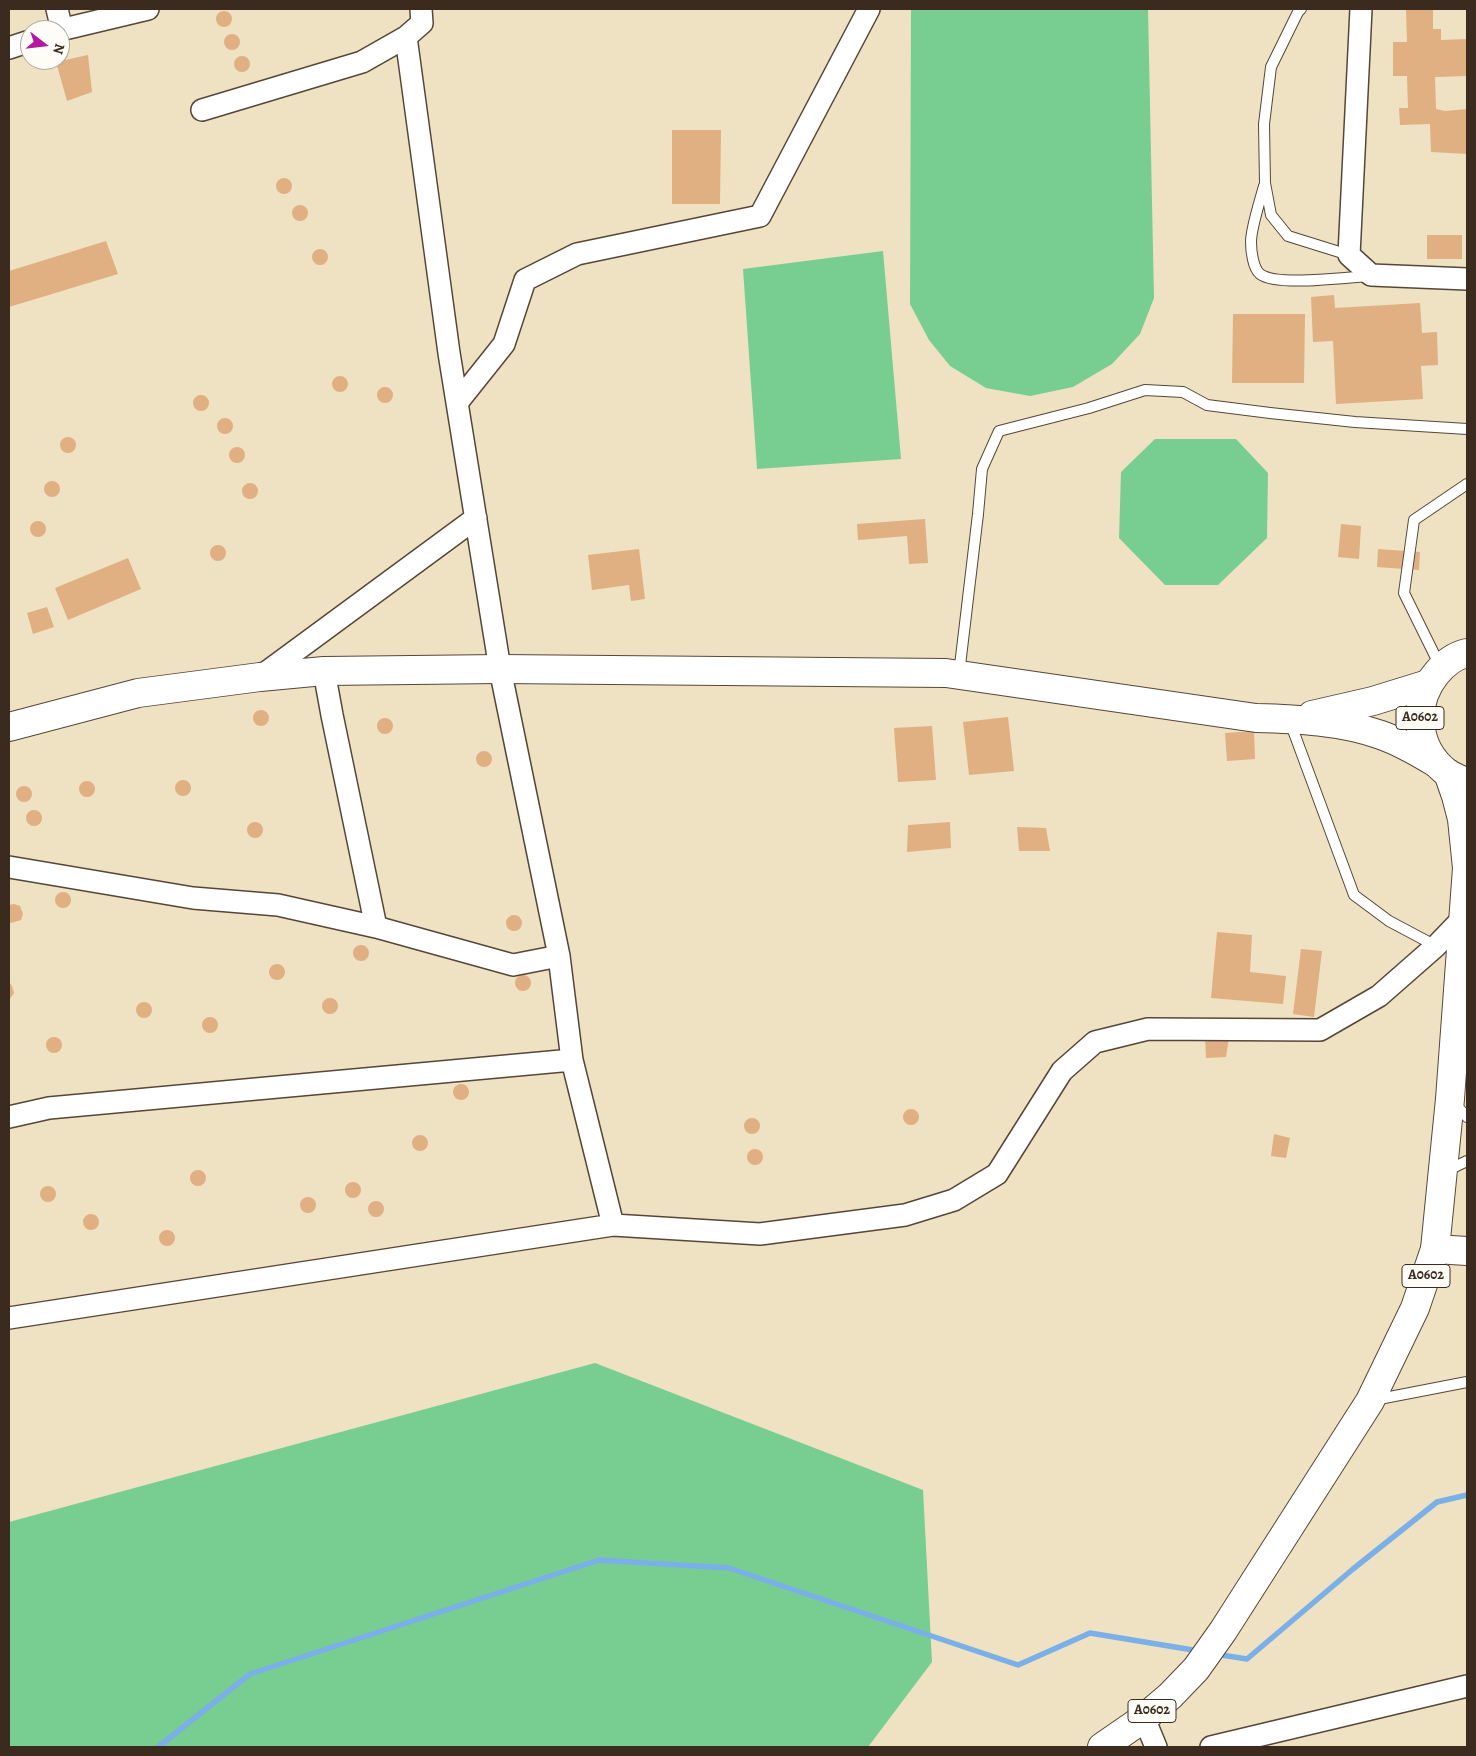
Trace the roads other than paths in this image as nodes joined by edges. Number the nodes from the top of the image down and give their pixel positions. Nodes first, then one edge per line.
1 (148, 9) edge
2 (421, 9) edge
3 (869, 9) edge
4 (1301, 9) edge
5 (1361, 9) edge
6 (70, 28) edge
7 (406, 37) junction
8 (202, 110) dead end
9 (1265, 182) junction
10 (1349, 254) junction
11 (1370, 275) junction
12 (1467, 279) edge
13 (457, 403) junction
14 (1467, 429) edge
15 (1467, 484) edge
16 (476, 518) junction
17 (1453, 661) edge
18 (500, 669) junction
19 (324, 670) junction
20 (959, 675) junction
21 (260, 677) junction
22 (1289, 719) junction
23 (9, 727) edge
24 (1450, 773) edge
25 (9, 866) edge
26 (1467, 867) edge
27 (1465, 919) edge
28 (376, 927) junction
29 (1436, 946) junction
30 (559, 956) junction
31 (572, 1060) junction
32 (1459, 1108) edge
33 (9, 1117) edge
34 (1467, 1161) edge
35 (1443, 1173) junction
36 (613, 1225) junction
37 (1435, 1249) junction
38 (1467, 1251) edge
39 (9, 1318) edge
40 (1467, 1382) edge
41 (1370, 1401) junction
42 (1467, 1686) edge
43 (1144, 1718) junction
44 (1102, 1747) edge
45 (1156, 1747) edge
46 (1211, 1747) edge

1 - 6 street
2 - 7 street
3 - 13 street
4 - 9 lane
5 - 10 street
7 - 8 street
7 - 13 street
9 - 10 lane
9 - 11 lane
10 - 11 street
11 - 12 street
13 - 16 street
14 - 20 lane
15 - 17 lane
16 - 18 street
16 - 21 street
17 - 22 main road
17 - 24 main road, A0602
18 - 19 main road
18 - 20 main road
18 - 30 street
19 - 21 main road
19 - 28 street
20 - 22 main road
21 - 23 main road
22 - 24 main road
22 - 29 lane
24 - 26 main road, A0602
25 - 28 street
26 - 27 main road, A0602
27 - 29 street
27 - 32 main road, A0602
28 - 30 street
29 - 36 street
30 - 31 street
31 - 33 street
31 - 36 street
32 - 35 main road, A0602
34 - 35 lane
35 - 37 main road, A0602
36 - 39 street
37 - 38 main road
37 - 41 main road, A0602
40 - 41 lane
41 - 43 main road, A0602
42 - 46 street
43 - 44 main road, A0602
43 - 45 street

